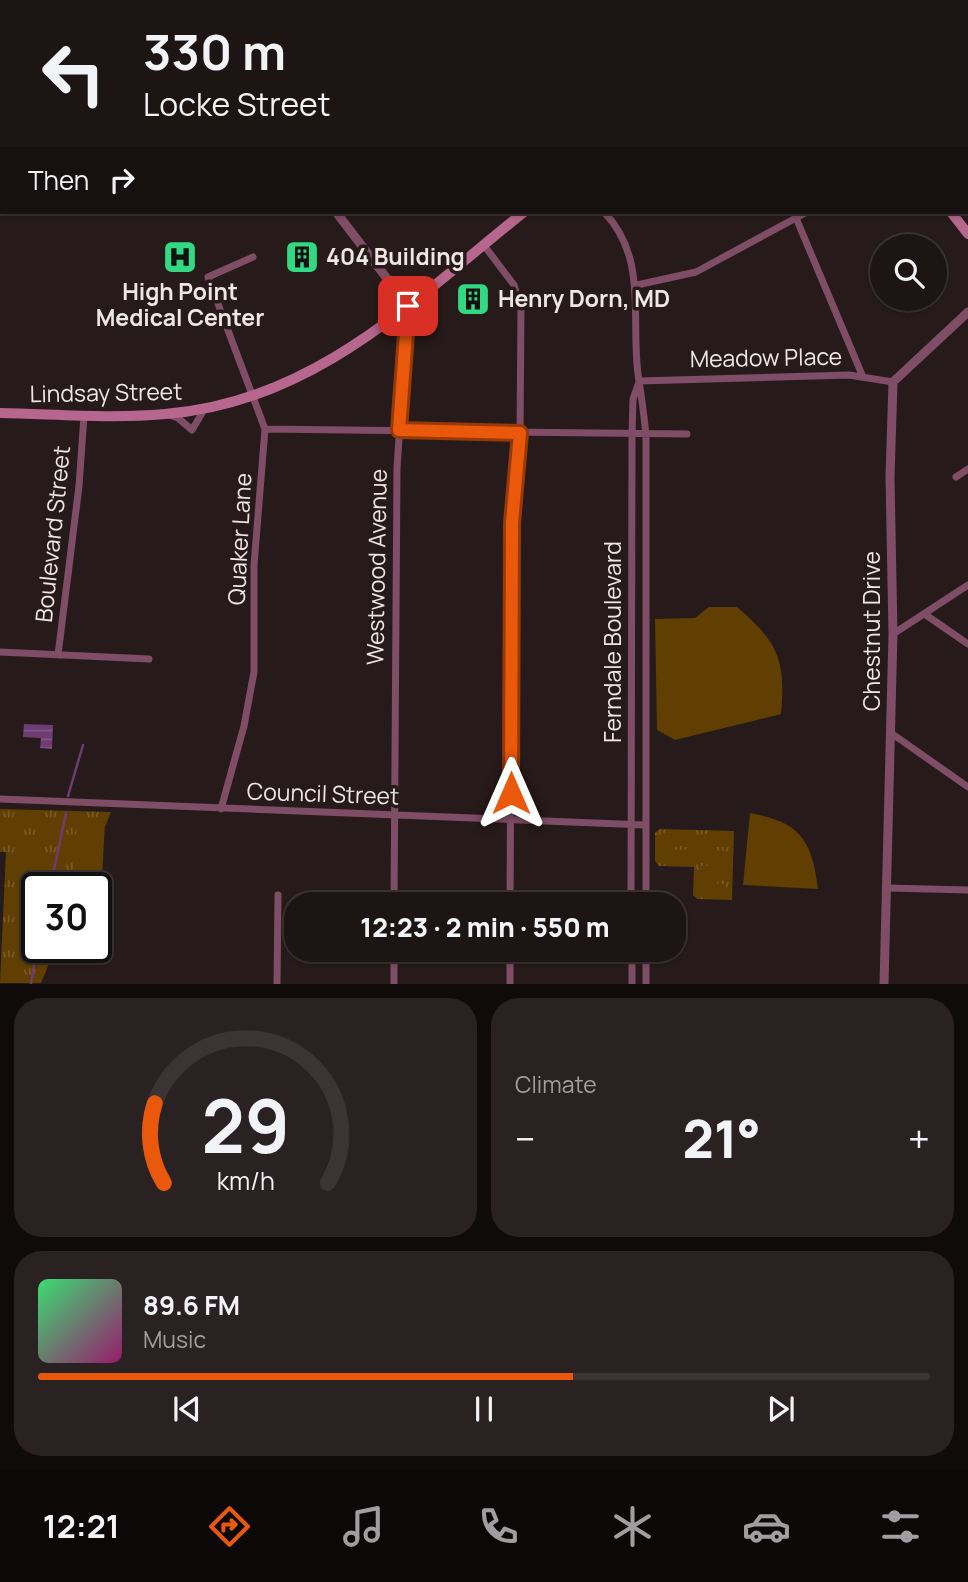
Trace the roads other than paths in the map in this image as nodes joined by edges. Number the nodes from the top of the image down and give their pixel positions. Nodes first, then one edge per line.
1 (339, 214) edge
2 (605, 214) edge
3 (803, 214) edge
4 (953, 214) edge
5 (511, 216) edge
6 (796, 218) junction
7 (968, 234) edge
8 (483, 244) junction
9 (253, 257) dead end
10 (637, 285) junction
11 (408, 306) junction
12 (968, 312) edge
13 (863, 377) junction
14 (639, 381) junction
15 (893, 382) junction
16 (253, 393) junction
17 (211, 406) junction
18 (0, 413) edge
19 (165, 414) junction
20 (84, 416) junction
21 (265, 429) junction
22 (399, 430) junction
23 (520, 433) junction
24 (687, 434) dead end
25 (632, 435) junction
26 (646, 435) junction
27 (968, 469) edge
28 (956, 477) dead end
29 (968, 585) edge
30 (926, 615) junction
31 (893, 634) junction
32 (968, 644) edge
33 (0, 652) edge
34 (58, 655) junction
35 (149, 659) dead end
36 (891, 733) junction
37 (968, 787) edge
38 (0, 799) edge
39 (221, 809) junction
40 (395, 816) junction
41 (511, 820) junction
42 (631, 825) junction
43 (645, 825) junction
44 (887, 888) junction
45 (968, 890) edge
46 (394, 892) edge
47 (510, 892) edge
48 (631, 892) edge
49 (646, 892) edge
50 (278, 895) dead end
51 (394, 962) edge
52 (510, 962) edge
53 (632, 962) edge
54 (646, 962) edge
55 (277, 984) edge
56 (394, 984) edge
57 (510, 984) edge
58 (632, 984) edge
59 (646, 984) edge
60 (884, 984) edge

1 - 11 street
2 - 10 street, Ferndale Boulevard
3 - 6 street
4 - 7 main road
5 - 8 main road, Lindsay Street
6 - 10 street
6 - 13 street
8 - 11 main road, Lindsay Street
8 - 23 street
9 - 16 street, Quaker Lane
10 - 14 street, Ferndale Boulevard
11 - 16 main road, Lindsay Street
11 - 22 street, Westwood Avenue
12 - 15 street
13 - 14 street, Meadow Place
13 - 15 street, Meadow Place
14 - 25 street, Ferndale Boulevard
14 - 26 street, Ferndale Boulevard
15 - 31 street, Chestnut Drive
16 - 17 main road, Lindsay Street
16 - 21 street, Quaker Lane
17 - 19 main road, Lindsay Street
17 - 19 street
18 - 20 main road, Lindsay Street
19 - 20 main road, Lindsay Street
20 - 34 street, Boulevard Street
21 - 22 street
21 - 39 street, Quaker Lane
22 - 23 street
22 - 40 street, Westwood Avenue
23 - 25 street
23 - 41 street
24 - 26 street
25 - 26 street
25 - 42 street, Ferndale Boulevard
26 - 43 street, Ferndale Boulevard
27 - 28 street
29 - 30 street
30 - 31 street
30 - 32 street
31 - 36 street, Chestnut Drive
33 - 34 street
34 - 35 street
36 - 37 street
36 - 44 street, Chestnut Drive
38 - 39 street, Council Street
39 - 40 street, Council Street
40 - 41 street, Council Street
40 - 46 street, Westwood Avenue
41 - 42 street, Council Street
41 - 47 street
42 - 43 street, Council Street
42 - 48 street, Ferndale Boulevard
43 - 49 street, Ferndale Boulevard
44 - 45 street
44 - 60 street, Chestnut Drive
50 - 55 street
51 - 56 street
52 - 57 street
53 - 58 street
54 - 59 street

